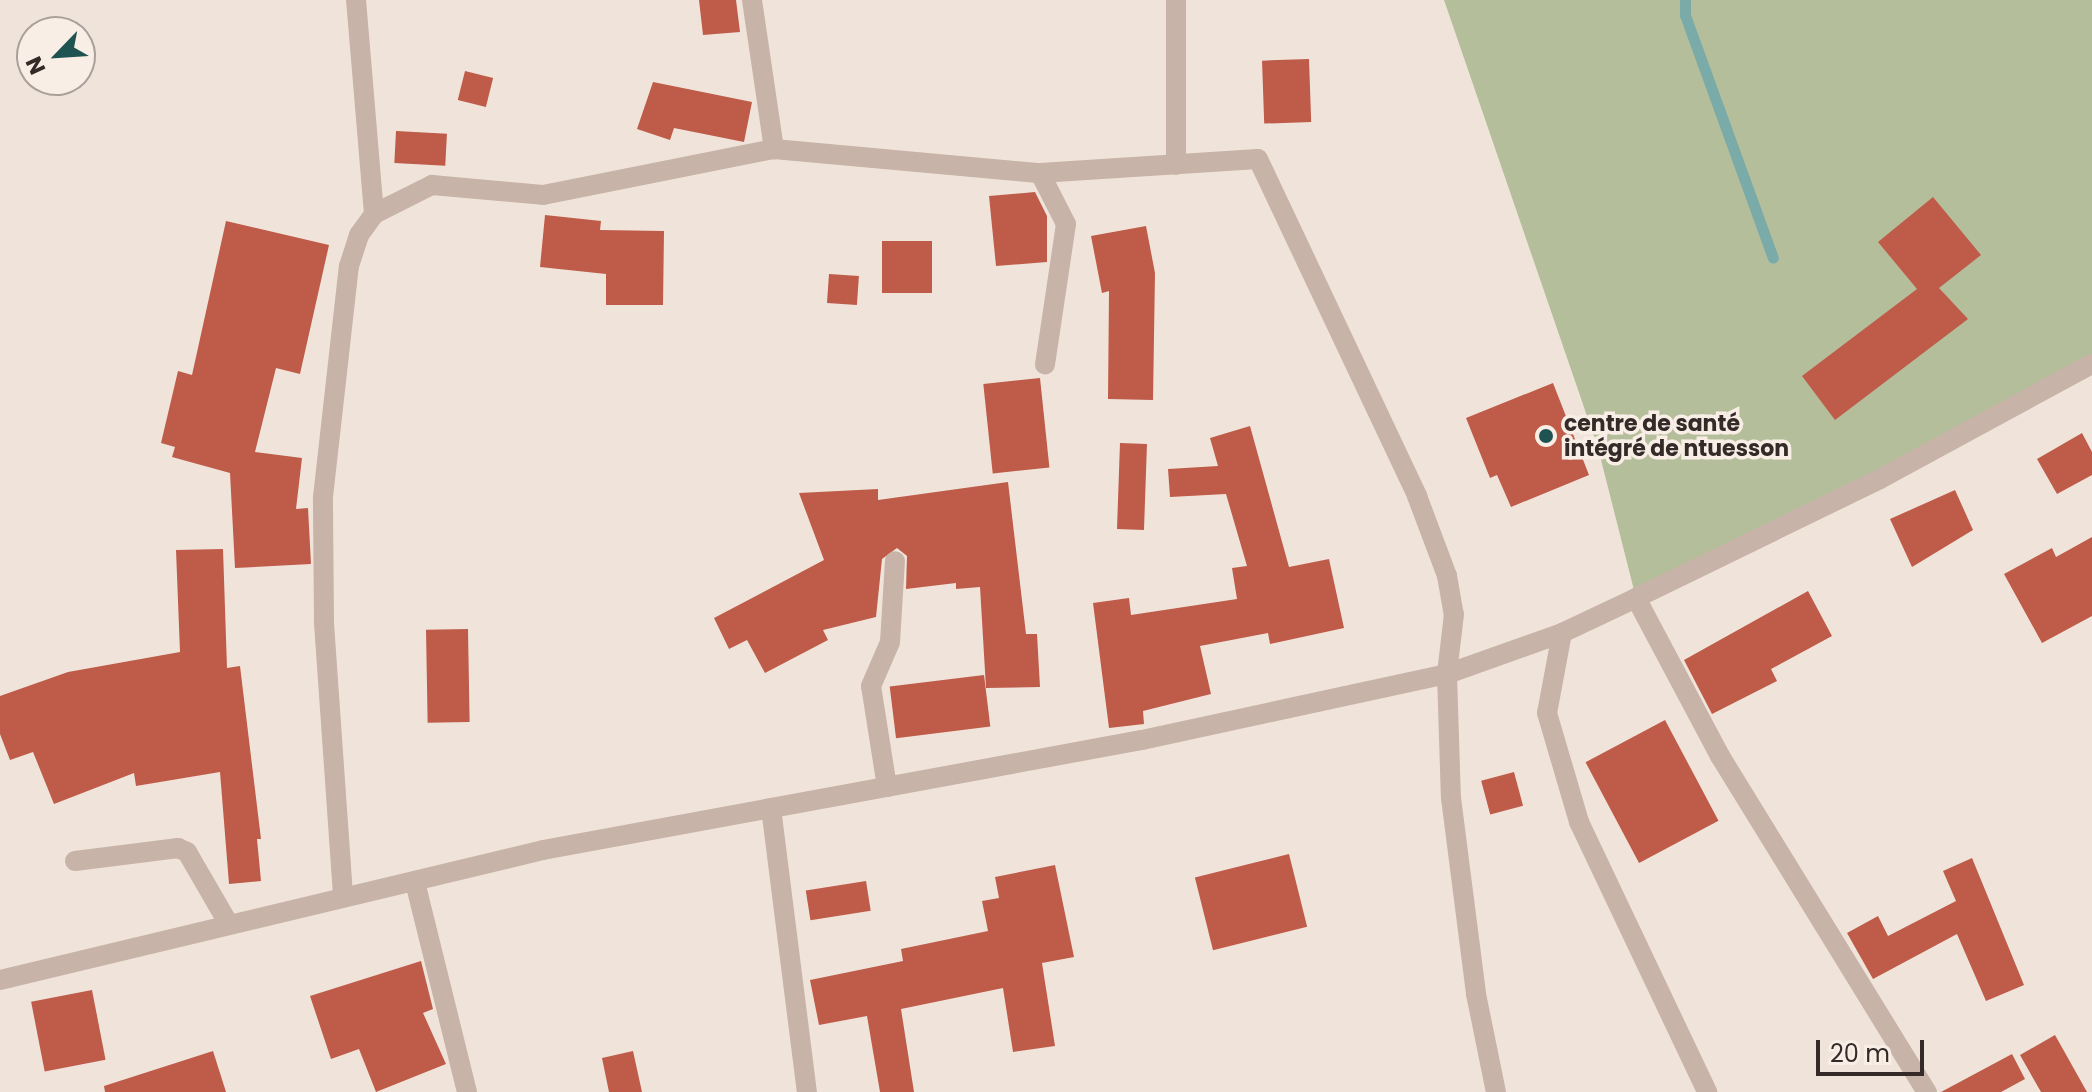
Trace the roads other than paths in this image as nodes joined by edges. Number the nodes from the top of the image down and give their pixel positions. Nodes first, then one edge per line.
1 (356, 0) edge
2 (752, 0) edge
3 (1176, 0) edge
4 (774, 149) junction
5 (1176, 165) junction
6 (1040, 173) junction
7 (374, 214) junction
8 (1045, 364) dead end
9 (2092, 364) edge
10 (895, 561) dead end
11 (1636, 598) junction
12 (1562, 633) junction
13 (1447, 674) junction
14 (887, 787) junction
15 (771, 808) junction
16 (75, 861) dead end
17 (415, 882) junction
18 (343, 895) junction
19 (227, 921) junction
20 (0, 980) edge
21 (467, 1092) edge
22 (807, 1092) edge
23 (1496, 1092) edge
24 (1707, 1092) edge
25 (1927, 1092) edge

1 - 7 street
2 - 4 street
3 - 5 street
4 - 6 street
4 - 7 street
5 - 6 street
5 - 13 street
6 - 8 street
7 - 18 street
9 - 11 street
10 - 14 street
11 - 12 street
11 - 25 street
12 - 13 street
12 - 24 street
13 - 14 street
13 - 23 street
14 - 15 street
15 - 17 street
15 - 22 street
16 - 19 street
17 - 18 street
17 - 21 street
18 - 19 street
19 - 20 street

